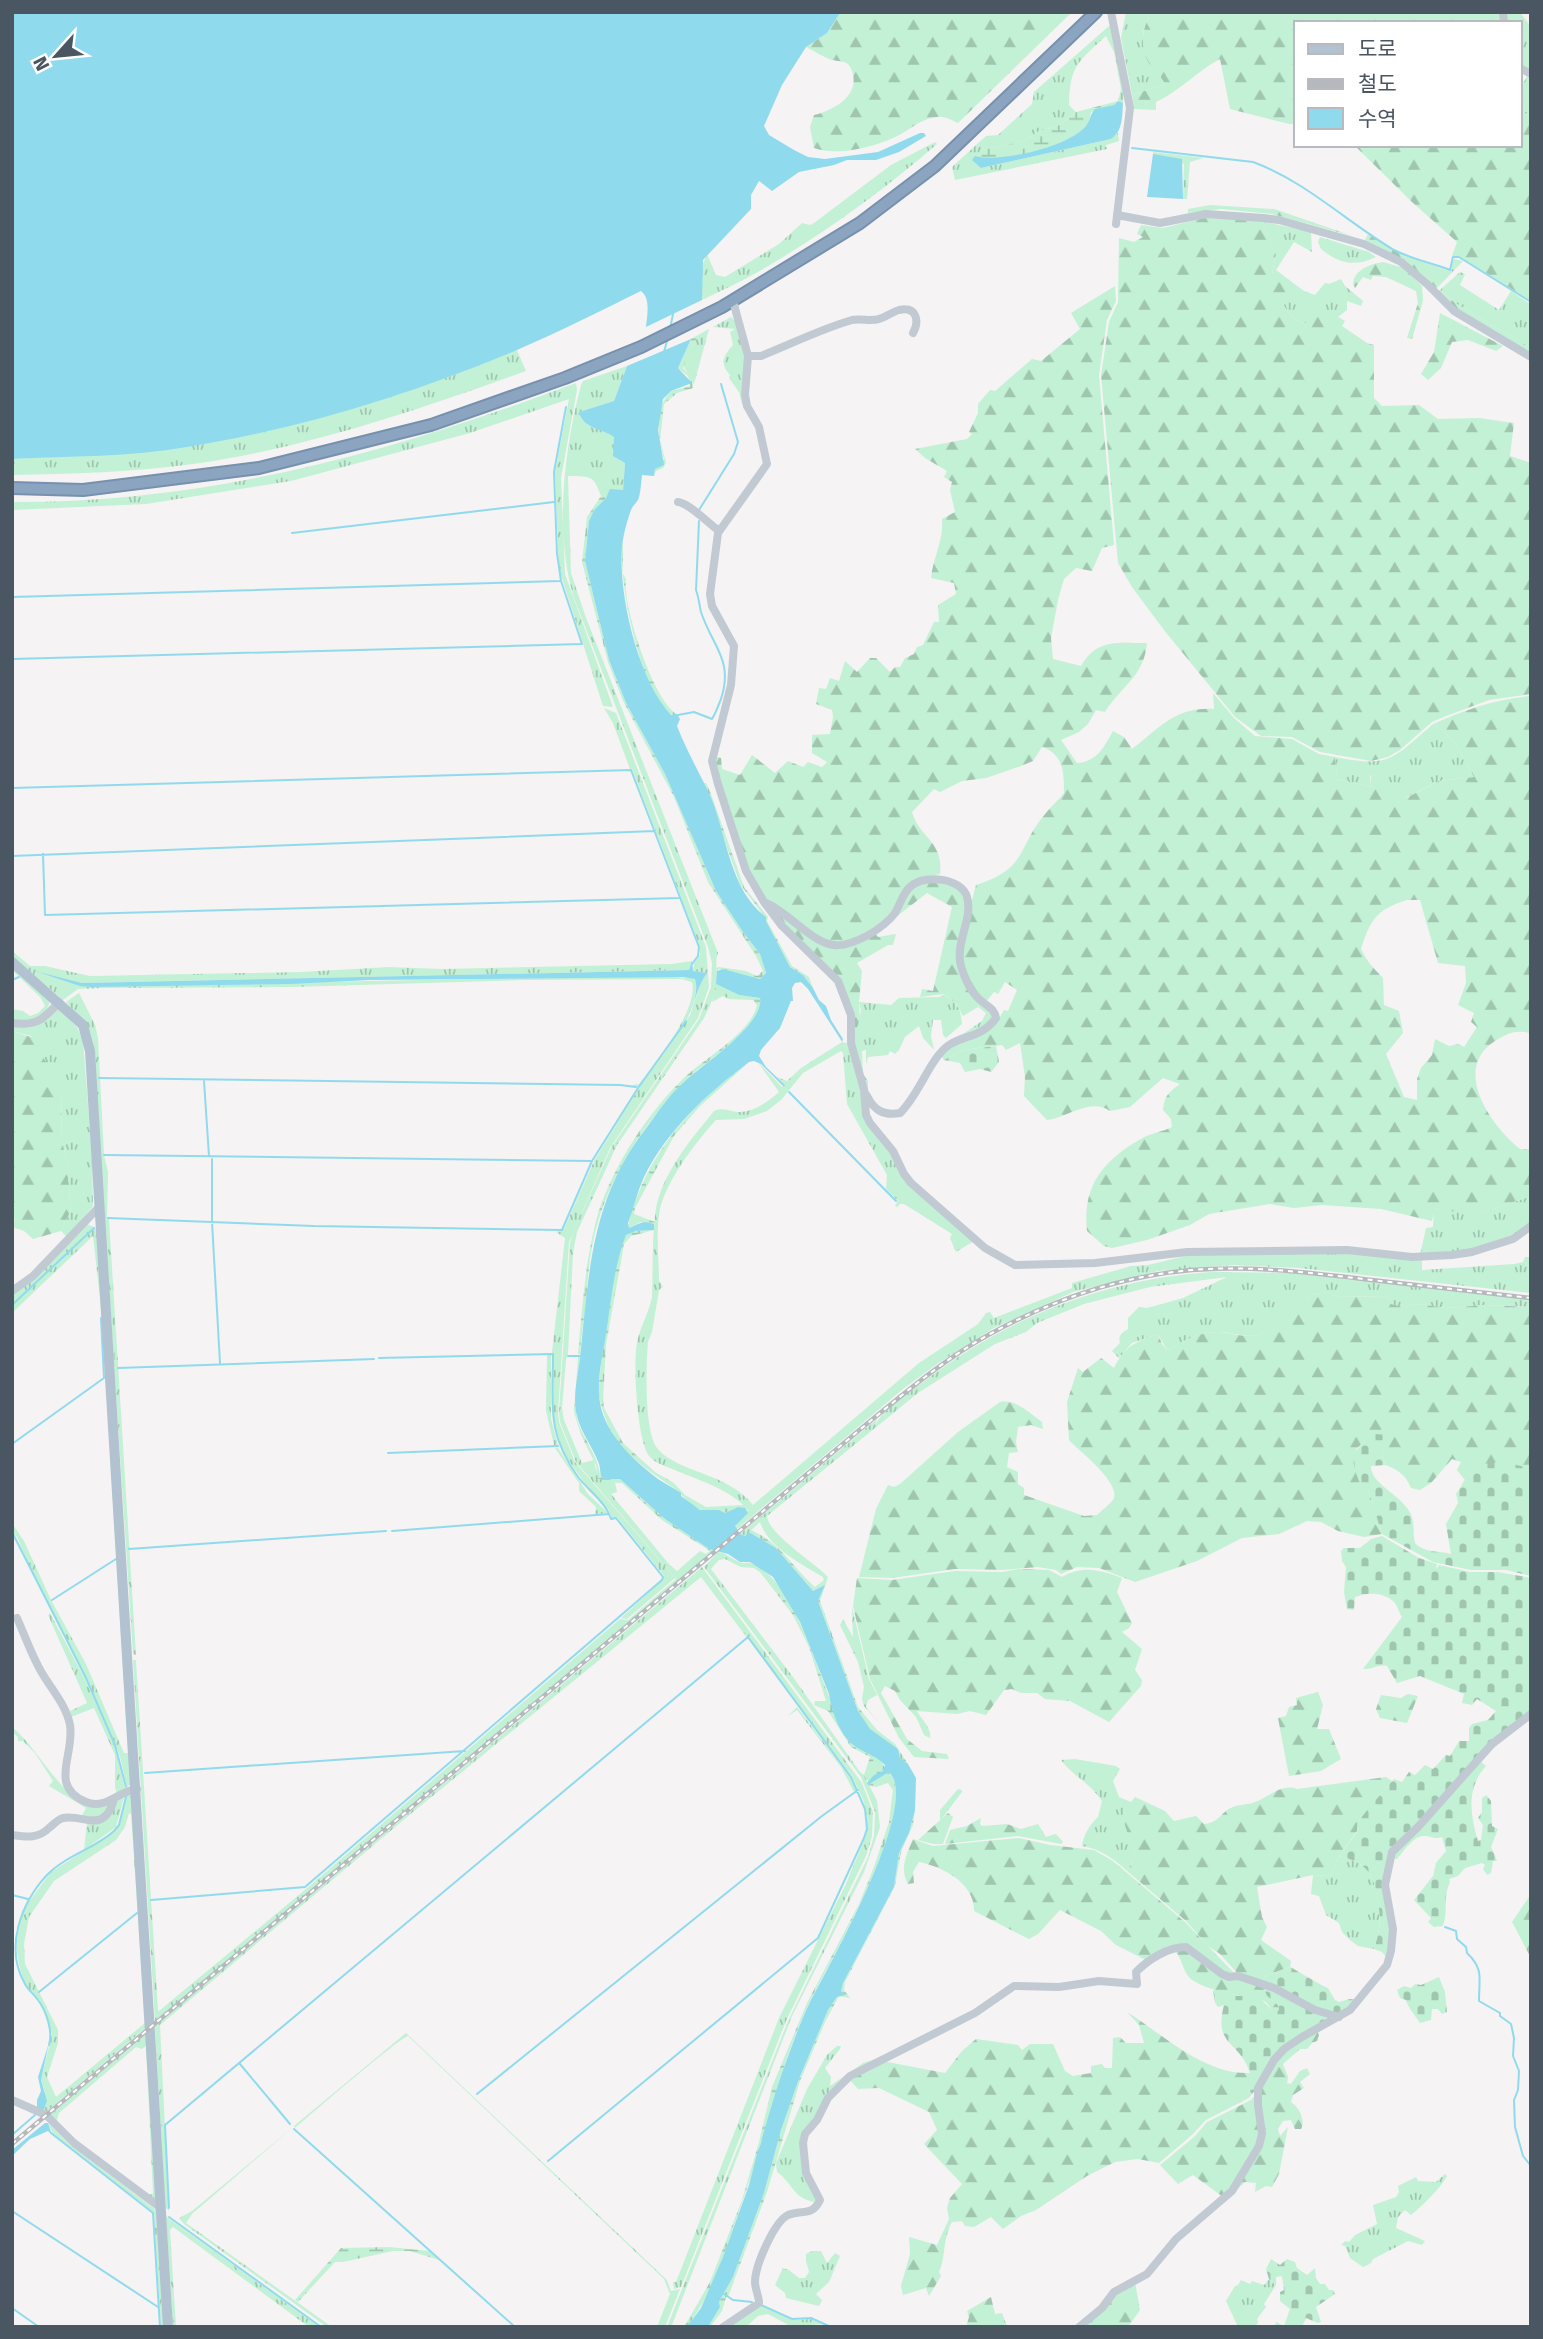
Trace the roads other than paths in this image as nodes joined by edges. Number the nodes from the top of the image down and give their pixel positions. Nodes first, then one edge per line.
1 (1096, 12) edge
2 (1111, 12) edge
3 (733, 301) junction
4 (913, 333) dead end
5 (748, 356) junction
6 (1531, 357) edge
7 (12, 488) edge
8 (678, 502) dead end
9 (719, 531) junction
10 (764, 902) junction
11 (12, 961) edge
12 (59, 1002) junction
13 (12, 1023) edge
14 (864, 1090) junction
15 (99, 1207) junction
16 (1531, 1226) edge
17 (12, 1291) edge
18 (16, 1618) dead end
19 (1531, 1714) edge
20 (137, 1789) junction
21 (114, 1799) junction
22 (12, 1835) edge
23 (1339, 2017) junction
24 (12, 2100) edge
25 (161, 2208) junction
26 (168, 2327) edge
27 (723, 2327) edge
28 (1079, 2327) edge

1 - 3 highway
2 - 6 street
3 - 5 street
3 - 7 highway
4 - 5 street
5 - 9 street
8 - 9 street
9 - 10 street
10 - 14 street
10 - 14 street
11 - 12 main road
12 - 13 street
12 - 15 main road
14 - 16 street
15 - 17 street
15 - 20 main road
18 - 21 street
19 - 23 street
20 - 21 street
20 - 25 main road
21 - 22 street
23 - 27 street
23 - 28 street
24 - 25 street
25 - 26 main road

